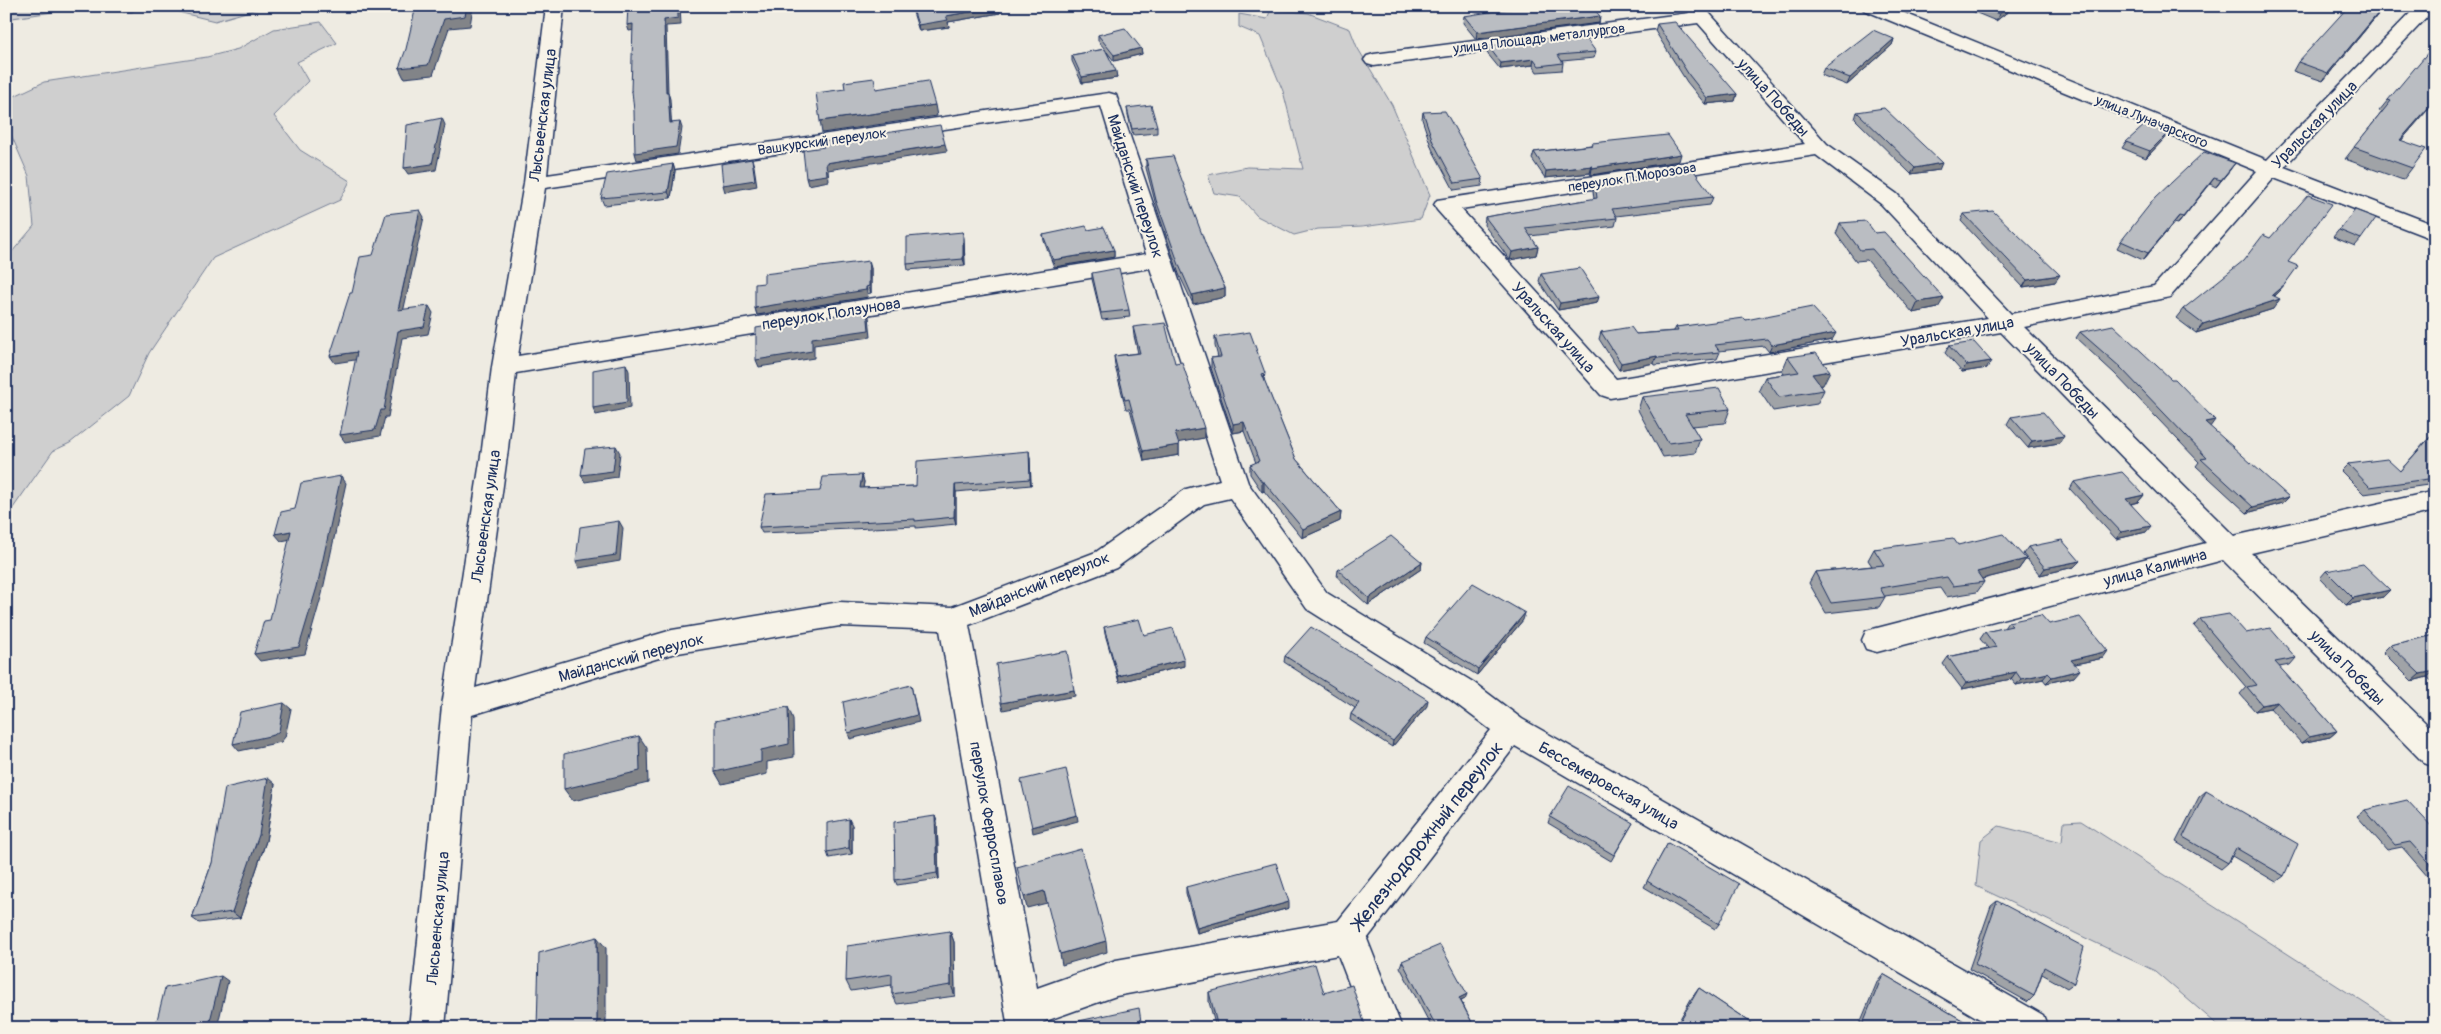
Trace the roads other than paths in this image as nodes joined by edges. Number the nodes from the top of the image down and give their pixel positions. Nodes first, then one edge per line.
1 (555, 6) edge
2 (1870, 6) edge
3 (2428, 6) edge
4 (1698, 12) edge
5 (1374, 60) dead end
6 (1108, 99) joint
7 (1820, 148) junction
8 (2270, 169) junction
9 (535, 182) junction
10 (1445, 205) joint
11 (2435, 233) edge
12 (1159, 259) junction
13 (2006, 323) junction
14 (504, 368) junction
15 (1236, 486) junction
16 (2435, 502) edge
17 (2228, 548) junction
18 (953, 619) junction
19 (1877, 640) dead end
20 (456, 706) junction
21 (1511, 728) junction
22 (2435, 753) edge
23 (1348, 936) junction
24 (1025, 1020) edge
25 (427, 1028) edge
26 (1384, 1028) edge
27 (2030, 1028) edge

1 - 9 street, Лысьвенская улица
2 - 8 street, улица Луначарского
3 - 8 street, Уральская улица
4 - 5 street, улица Площадь металлургов
4 - 7 street, улица Победы
6 - 9 street, Вашкурский переулок
6 - 12 street, Майданский переулок
7 - 10 street, переулок П.Морозова
7 - 13 street, улица Победы
8 - 11 street, улица Луначарского
8 - 13 street, Уральская улица
9 - 14 street, Лысьвенская улица
10 - 13 street, Уральская улица
12 - 14 street, переулок Ползунова
12 - 15 street, Майданский переулок
13 - 17 street, улица Победы
14 - 20 street, Лысьвенская улица
15 - 18 street, Майданский переулок
15 - 21 street, Бессемеровская улица
16 - 17 street, улица Калинина
17 - 19 street, улица Калинина
17 - 22 street, улица Победы
18 - 20 street, Майданский переулок
18 - 24 street, переулок Ферросплавов
20 - 25 street, Лысьвенская улица
21 - 23 street, Железнодорожный переулок
21 - 27 street, Бессемеровская улица
23 - 24 street
23 - 26 street, Железнодорожный переулок

